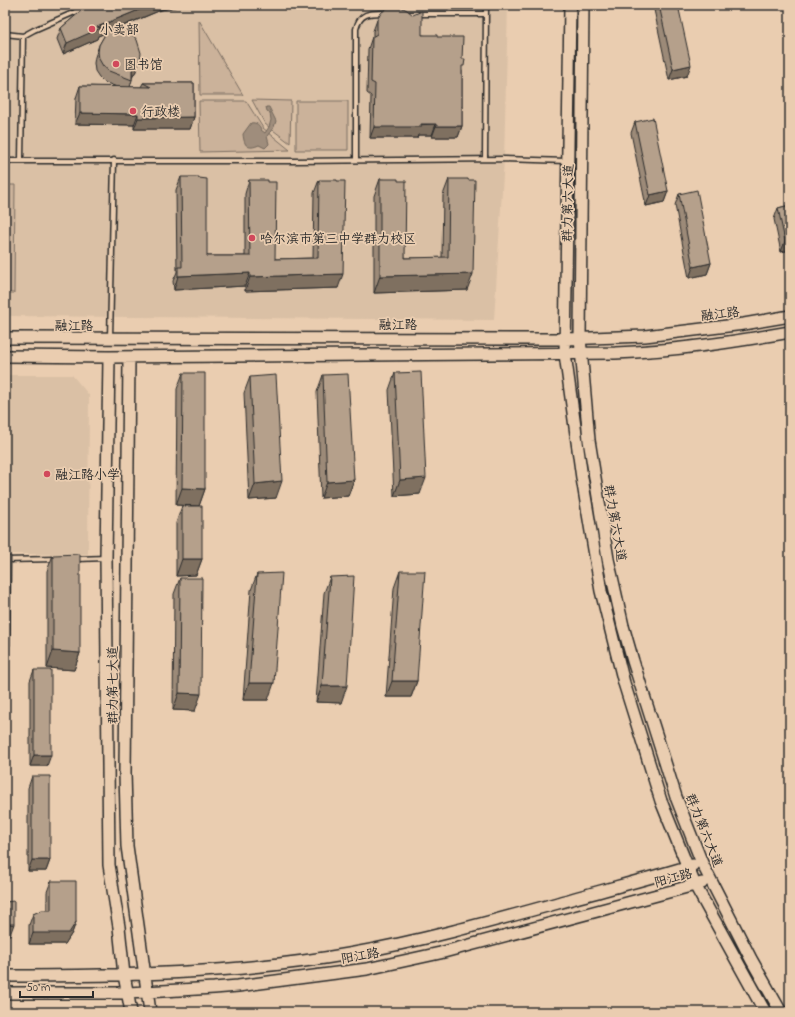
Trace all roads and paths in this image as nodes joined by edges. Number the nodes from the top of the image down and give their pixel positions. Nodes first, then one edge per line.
1 (85, 5) edge
2 (486, 5) edge
3 (570, 5) edge
4 (583, 5) edge
5 (387, 13) edge
6 (402, 14) edge
7 (486, 14) junction
8 (5, 34) edge
9 (23, 36) junction
10 (485, 159) junction
11 (5, 160) edge
12 (21, 160) junction
13 (114, 160) junction
14 (356, 160) junction
15 (567, 161) junction
16 (790, 316) edge
17 (790, 332) edge
18 (5, 338) edge
19 (580, 338) junction
20 (110, 339) junction
21 (565, 339) junction
22 (565, 354) junction
23 (581, 354) junction
24 (5, 356) edge
25 (109, 357) junction
26 (129, 357) junction
27 (75, 558) edge
28 (106, 558) junction
29 (59, 559) edge
30 (5, 560) edge
31 (702, 863) junction
32 (687, 867) junction
33 (711, 881) junction
34 (696, 885) junction
35 (144, 974) junction
36 (124, 975) junction
37 (5, 976) edge
38 (147, 992) junction
39 (5, 993) edge
40 (128, 993) junction
41 (131, 1012) edge
42 (150, 1012) edge
43 (765, 1012) edge
44 (781, 1012) edge

1 - 9 lane
2 - 7 lane
3 - 15 main road, 群力第六大道
4 - 19 main road, 群力第六大道
5 - 14 lane
6 - 7 lane
7 - 10 lane
8 - 9 lane
9 - 12 lane
10 - 14 lane
10 - 15 lane
11 - 12 lane
12 - 13 lane
13 - 14 lane
13 - 20 lane
15 - 21 main road, 群力第六大道
16 - 19 main road, 融江路
17 - 23 main road
18 - 20 main road, 融江路
19 - 21 main road, 融江路
19 - 23 main road, 群力第六大道
20 - 21 main road, 融江路
21 - 22 main road, 群力第六大道
22 - 23 main road
22 - 26 main road
22 - 32 main road, 群力第六大道
23 - 31 main road, 群力第六大道
24 - 25 main road
25 - 26 main road
25 - 28 main road, 群力第七大道
26 - 35 main road, 群力第七大道
27 - 28 lane
28 - 36 main road, 群力第七大道
29 - 30 lane
31 - 32 main road, 阳江路
31 - 33 main road, 群力第六大道
32 - 34 main road, 群力第六大道
32 - 35 main road, 阳江路
33 - 34 main road, 阳江路
33 - 44 main road, 群力第六大道
34 - 38 main road, 阳江路
34 - 43 main road, 群力第六大道
35 - 36 main road, 阳江路
35 - 38 main road, 群力第七大道
36 - 37 main road, 阳江路
36 - 40 main road, 群力第七大道
38 - 40 main road, 阳江路
38 - 42 main road, 群力第七大道
39 - 40 main road, 阳江路
40 - 41 main road, 群力第七大道

